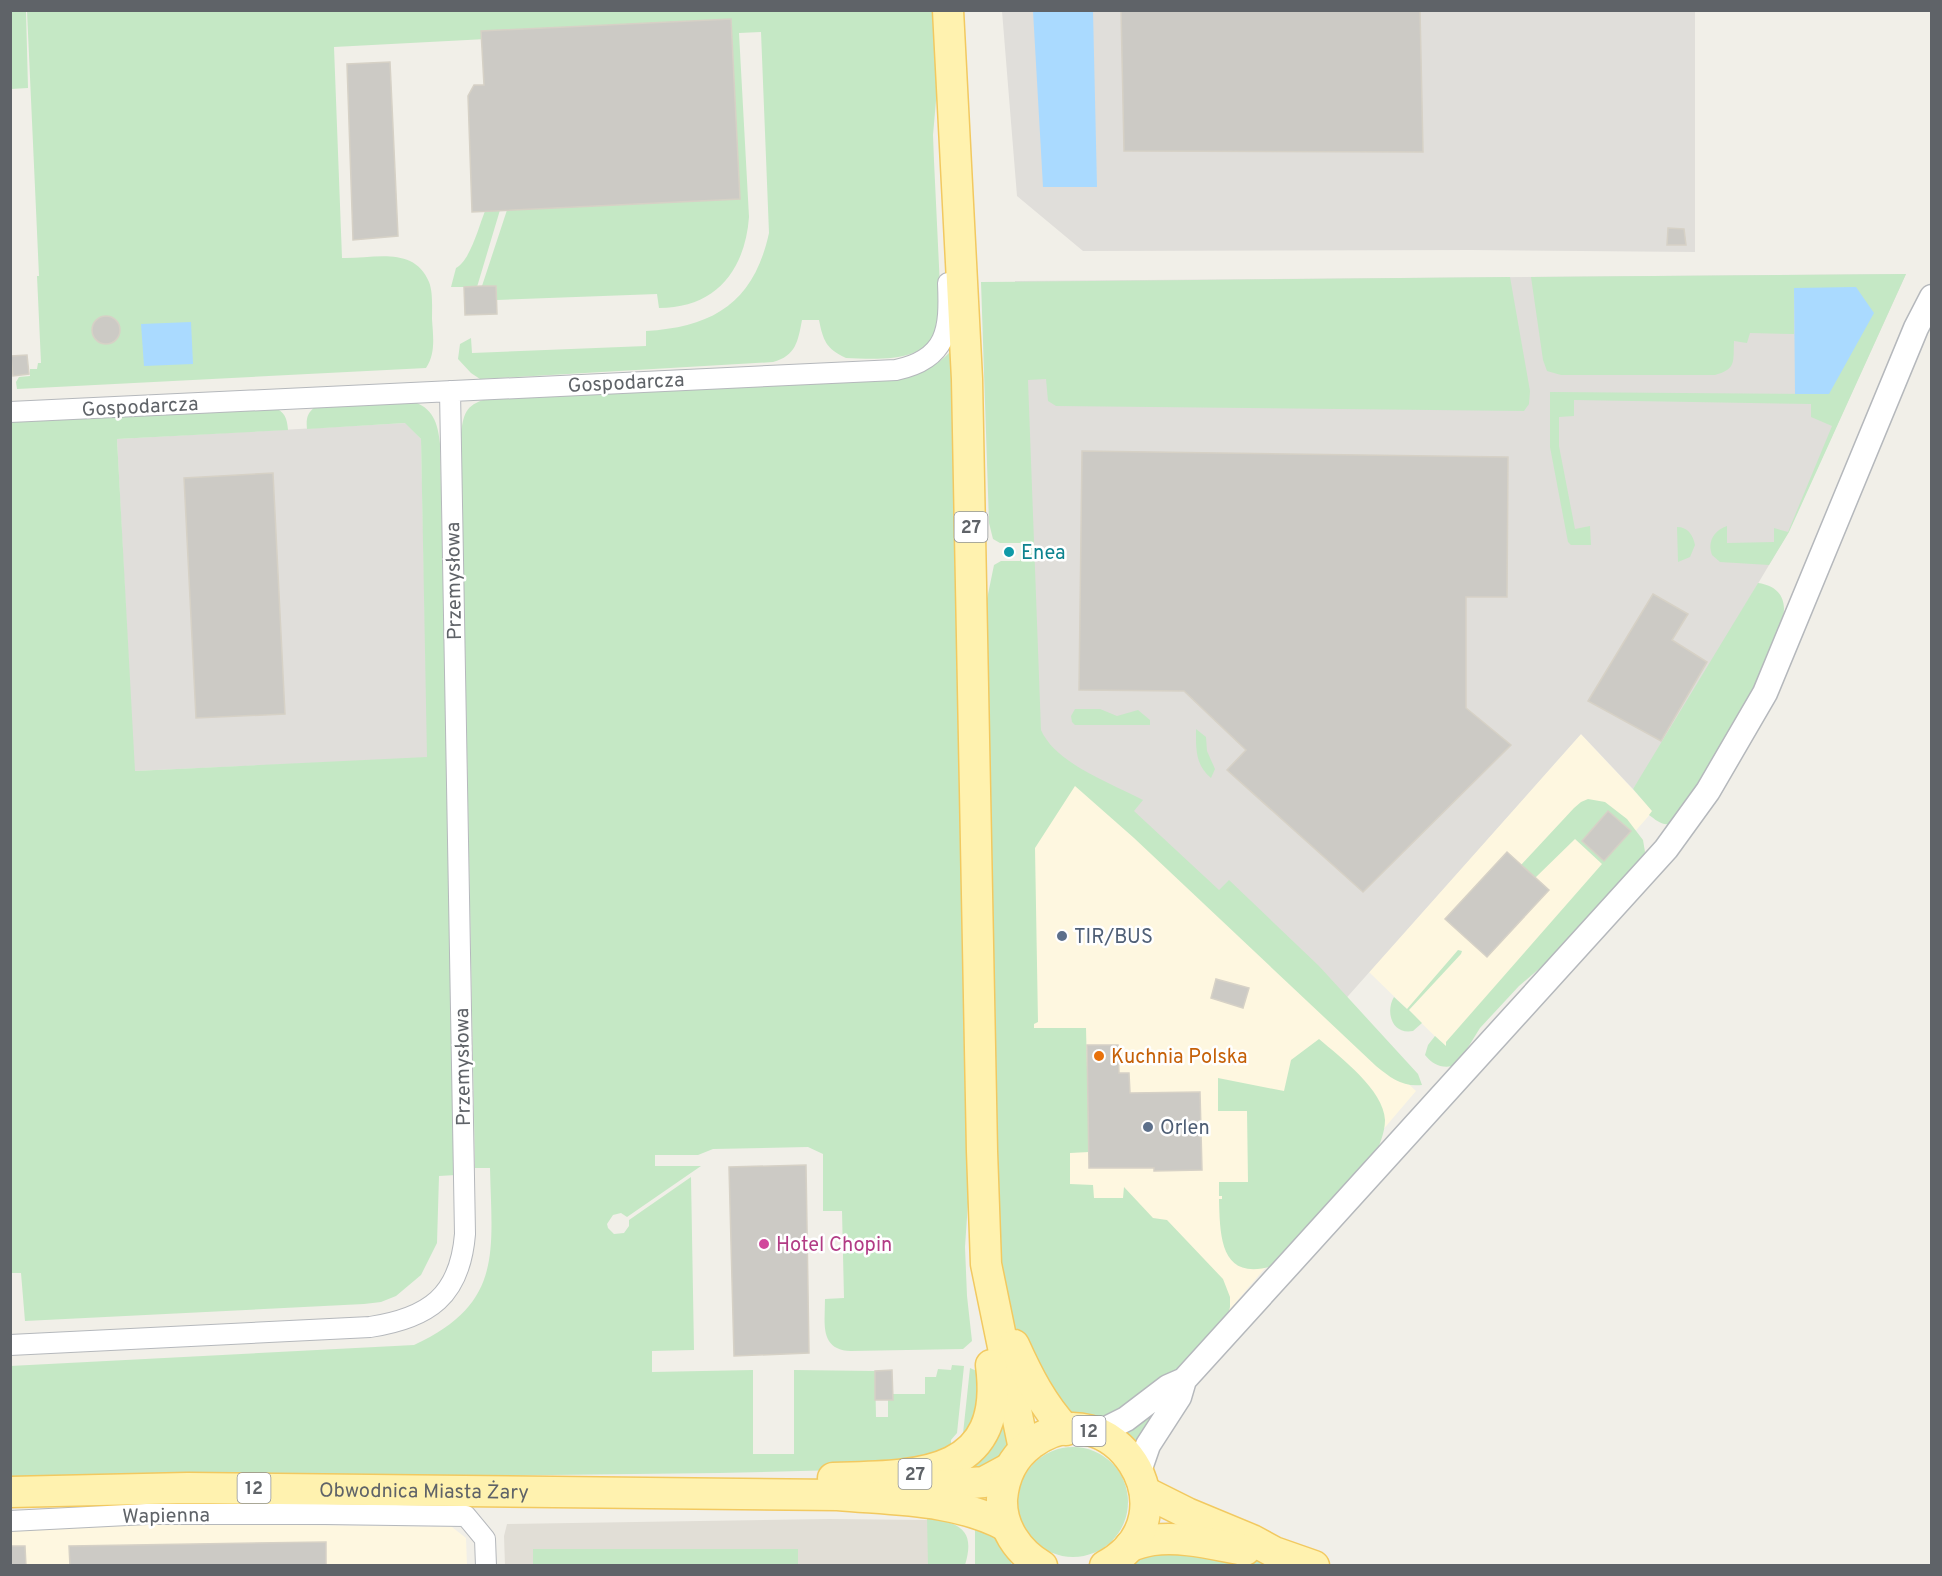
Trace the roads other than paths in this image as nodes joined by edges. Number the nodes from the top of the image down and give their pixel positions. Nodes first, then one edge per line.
1 (948, 10) edge
2 (951, 54) junction
3 (1932, 297) edge
4 (450, 391) junction
5 (10, 412) edge
6 (982, 1151) junction
7 (994, 1308) junction
8 (10, 1345) edge
9 (1184, 1380) junction
10 (1066, 1430) junction
11 (1098, 1433) junction
12 (1017, 1459) junction
13 (1142, 1481) junction
14 (10, 1492) edge
15 (591, 1493) junction
16 (838, 1495) junction
17 (10, 1521) edge
18 (1015, 1546) edge
19 (1130, 1546) junction
20 (1274, 1552) junction
21 (486, 1566) edge
22 (1042, 1566) edge
23 (1105, 1566) edge
24 (1314, 1566) edge

1 - 2 main road, 27
2 - 4 street, Gospodarcza
2 - 6 main road, 27
3 - 9 street
4 - 5 street, Gospodarcza
4 - 8 street, Przemysłowa
6 - 7 main road, 27
6 - 15 main road, 27
7 - 10 main road, 27
7 - 12 main road, 27
9 - 11 street
9 - 13 street
10 - 11 main road, 12
10 - 12 main road, 12
11 - 13 main road, 12
12 - 16 main road, 12
12 - 18 main road
13 - 19 main road, 12
13 - 20 main road, 12
14 - 15 main road, Obwodnica Miasta Żary / 12
15 - 16 main road, Obwodnica Miasta Żary / 12
16 - 18 main road, 12
17 - 21 street, Wapienna
18 - 22 main road, 12
19 - 20 main road, 12
19 - 23 main road, 12
20 - 24 main road, 12

